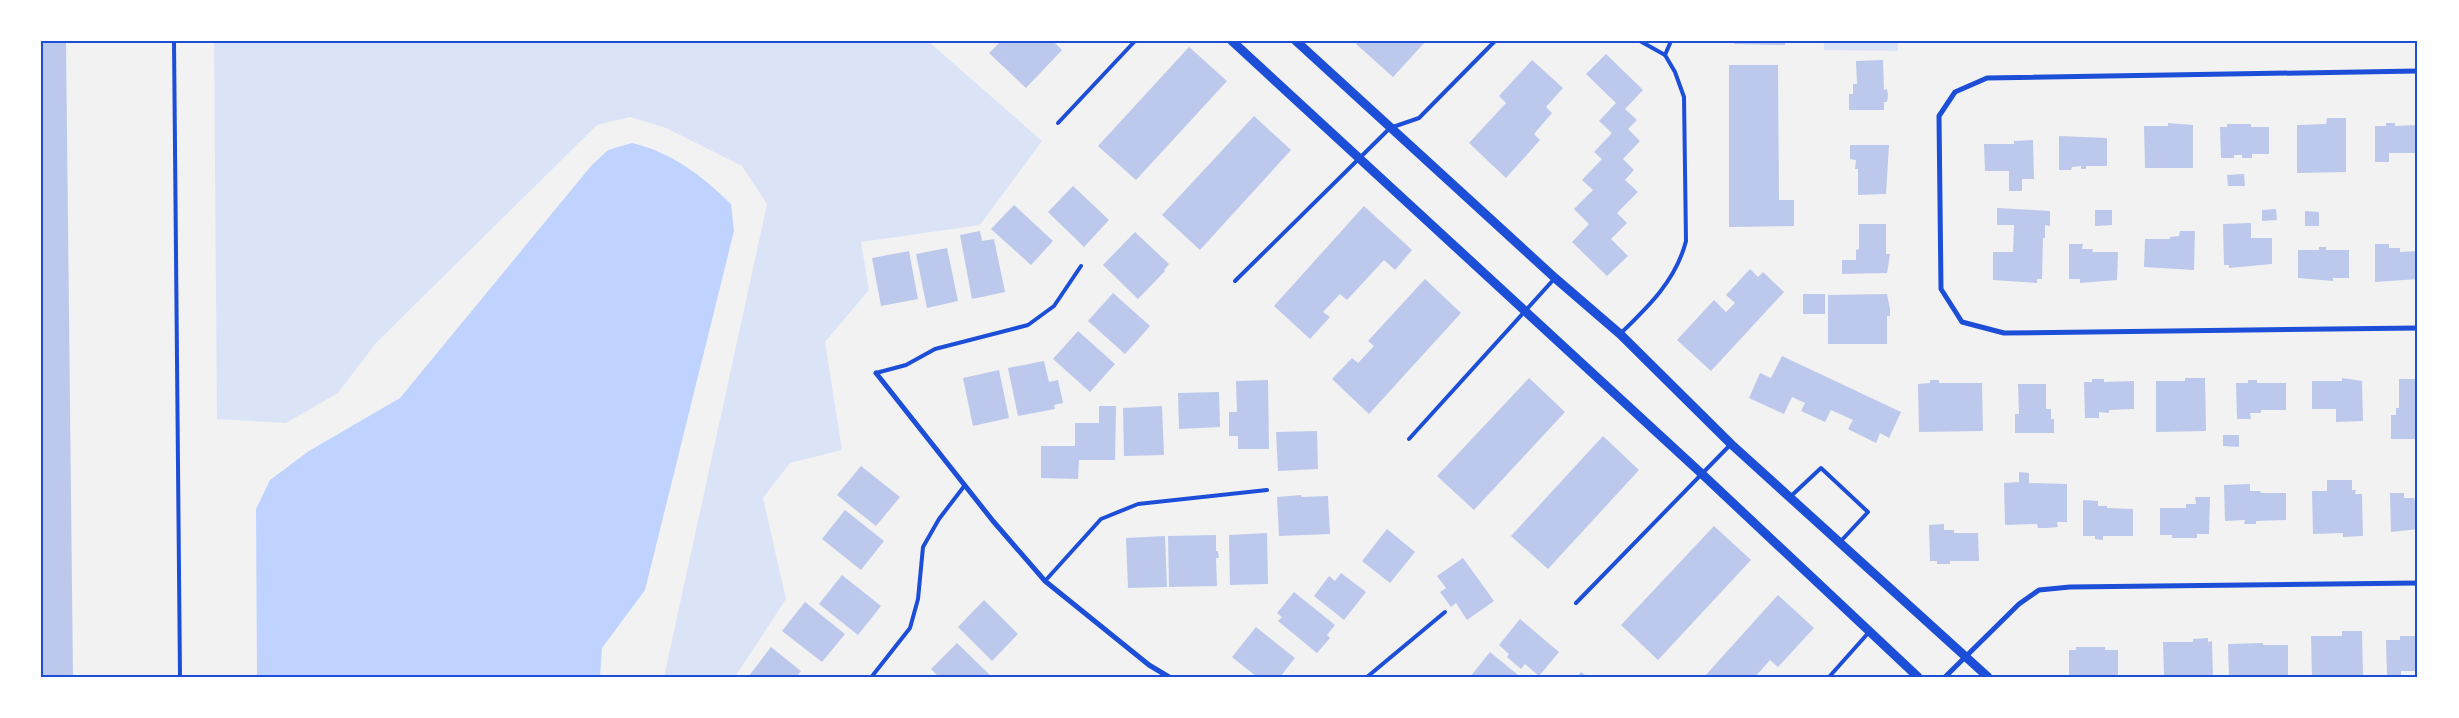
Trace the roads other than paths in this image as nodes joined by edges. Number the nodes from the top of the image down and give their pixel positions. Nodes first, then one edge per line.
1 (174, 41) edge
2 (1135, 41) edge
3 (1232, 41) edge
4 (1296, 41) edge
5 (1495, 41) edge
6 (1640, 41) edge
7 (1671, 41) edge
8 (1665, 55) junction
9 (2418, 71) edge
10 (1058, 123) dead end
11 (1390, 128) junction
12 (1359, 158) junction
13 (1081, 266) dead end
14 (1555, 278) junction
15 (1235, 281) dead end
16 (1525, 312) junction
17 (2418, 328) edge
18 (1620, 334) junction
19 (876, 373) joint
20 (1409, 439) dead end
21 (1731, 444) junction
22 (1702, 474) junction
23 (965, 485) junction
24 (1267, 490) dead end
25 (1790, 497) junction
26 (1840, 542) junction
27 (1046, 581) junction
28 (2418, 583) edge
29 (1576, 602) dead end
30 (1445, 612) dead end
31 (1870, 631) junction
32 (1965, 656) junction
33 (873, 675) dead end
34 (1167, 676) edge
35 (180, 677) edge
36 (1367, 677) edge
37 (1829, 677) edge
38 (1918, 677) edge
39 (1945, 677) edge
40 (1988, 677) edge

1 - 35 lane
2 - 10 lane
3 - 12 street
4 - 11 street
5 - 11 lane
6 - 8 lane
7 - 8 lane
8 - 18 lane
9 - 17 street
11 - 12 lane
11 - 14 street
12 - 15 lane
12 - 16 street
13 - 19 lane
14 - 16 lane
14 - 18 street
16 - 20 lane
16 - 22 street
18 - 21 street
19 - 23 street
21 - 22 lane
21 - 25 street
22 - 29 lane
22 - 31 street
23 - 27 street
23 - 33 lane
24 - 27 lane
25 - 26 street
25 - 26 lane
26 - 32 street
27 - 34 street
28 - 32 street
30 - 36 lane
31 - 37 lane
31 - 38 street
32 - 39 street
32 - 40 street

